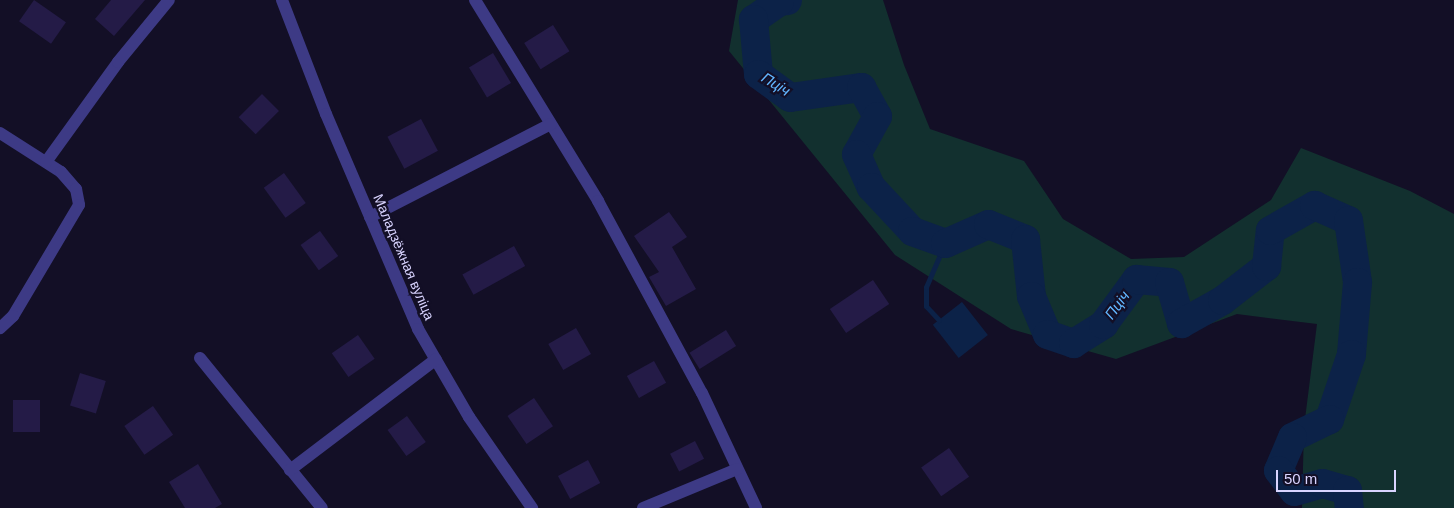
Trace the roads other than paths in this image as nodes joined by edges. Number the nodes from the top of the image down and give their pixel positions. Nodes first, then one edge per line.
1 (170, 0) edge
2 (282, 0) edge
3 (475, 0) edge
4 (551, 124) junction
5 (0, 133) edge
6 (46, 162) junction
7 (370, 217) junction
8 (0, 328) edge
9 (200, 358) dead end
10 (436, 359) junction
11 (290, 470) junction
12 (737, 470) junction
13 (322, 508) edge
14 (532, 508) edge
15 (643, 508) edge
16 (756, 508) edge

1 - 6 street
2 - 7 street, Маладзёжная вуліца
3 - 4 street
4 - 7 street
4 - 12 street
5 - 6 street
6 - 8 street
7 - 10 street, Маладзёжная вуліца
9 - 11 street
10 - 11 street
10 - 14 street, Маладзёжная вуліца
11 - 13 street
12 - 15 street
12 - 16 street

